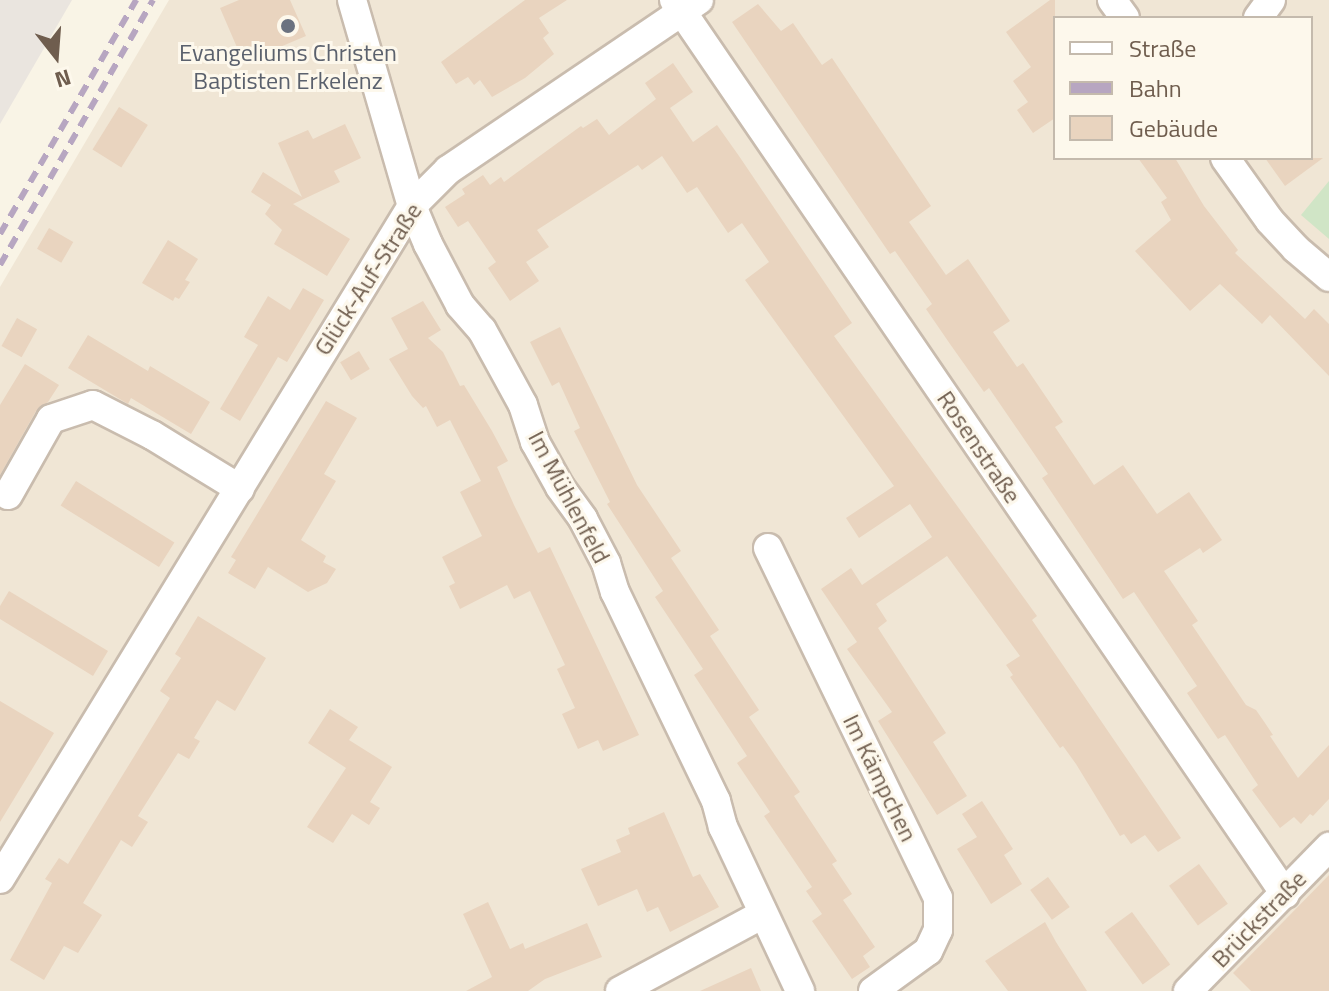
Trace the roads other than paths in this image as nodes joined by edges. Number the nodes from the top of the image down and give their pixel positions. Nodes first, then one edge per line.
1 (352, 0) edge
2 (685, 4) edge
3 (1226, 160) edge
4 (412, 206) junction
5 (1329, 277) edge
6 (240, 489) junction
7 (8, 495) dead end
8 (768, 548) dead end
9 (1329, 847) edge
10 (0, 879) edge
11 (1285, 894) junction
12 (763, 914) junction
13 (620, 991) edge
14 (800, 991) edge
15 (873, 991) edge
16 (1188, 991) edge

1 - 4 street, Im Mühlenfeld
2 - 4 street, Glück-Auf-Straße
2 - 11 street, Rosenstraße
3 - 5 street
4 - 6 street, Glück-Auf-Straße
4 - 12 street, Im Mühlenfeld
6 - 7 street
6 - 10 street, Glück-Auf-Straße
8 - 15 street, Im Kämpchen
9 - 11 street, Brückstraße
11 - 16 street, Brückstraße
12 - 13 street
12 - 14 street, Im Mühlenfeld

